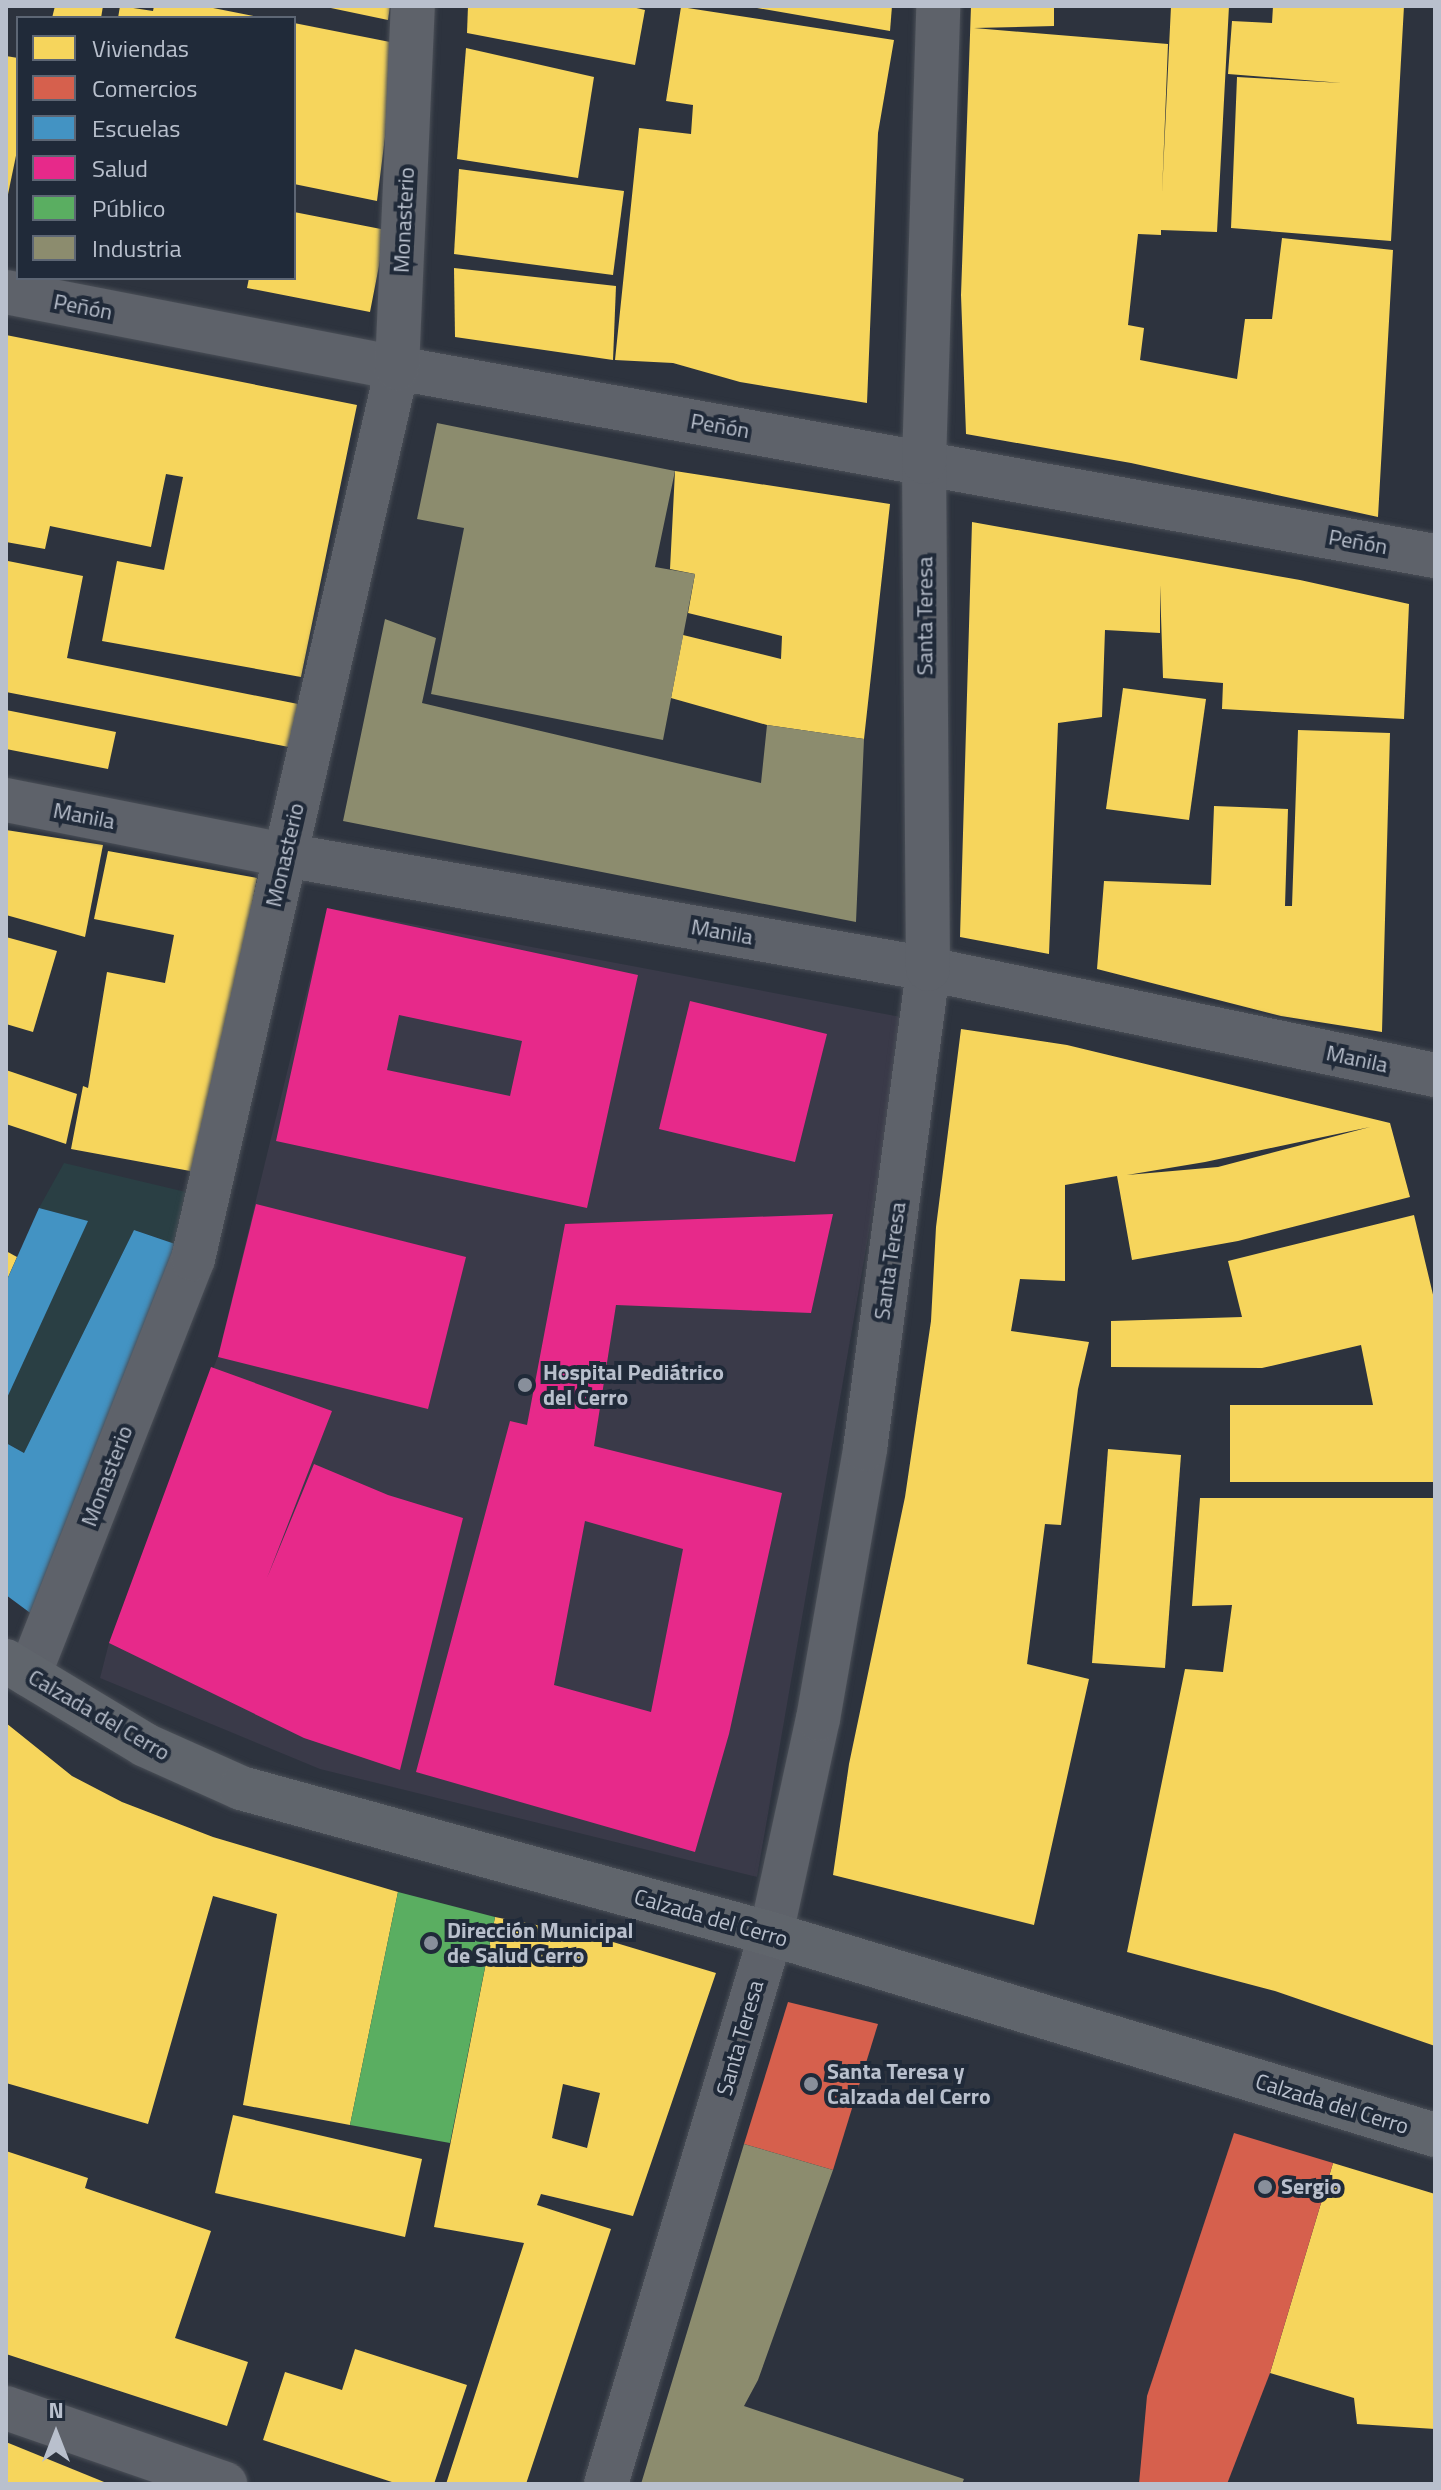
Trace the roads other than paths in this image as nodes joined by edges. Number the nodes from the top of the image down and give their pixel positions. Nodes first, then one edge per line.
1 (413, 6) edge
2 (938, 6) edge
3 (6, 292) edge
4 (397, 368) junction
5 (924, 462) junction
6 (1435, 556) edge
7 (6, 800) edge
8 (285, 855) junction
9 (928, 969) junction
10 (1435, 1075) edge
11 (18, 1668) edge
12 (771, 1934) junction
13 (1435, 2135) edge
14 (6, 2408) edge
15 (225, 2484) edge
16 (606, 2484) edge

1 - 4 street, Monasterio
2 - 5 street, Santa Teresa
3 - 4 street, Peñón
4 - 5 street, Peñón
4 - 8 street, Monasterio
5 - 6 street, Peñón
5 - 9 street, Santa Teresa
7 - 8 street, Manila
8 - 9 street, Manila
8 - 11 street, Monasterio
9 - 10 street, Manila
9 - 12 street, Santa Teresa
11 - 12 main road, Calzada del Cerro
12 - 13 main road, Calzada del Cerro
12 - 16 street, Santa Teresa
14 - 15 street

